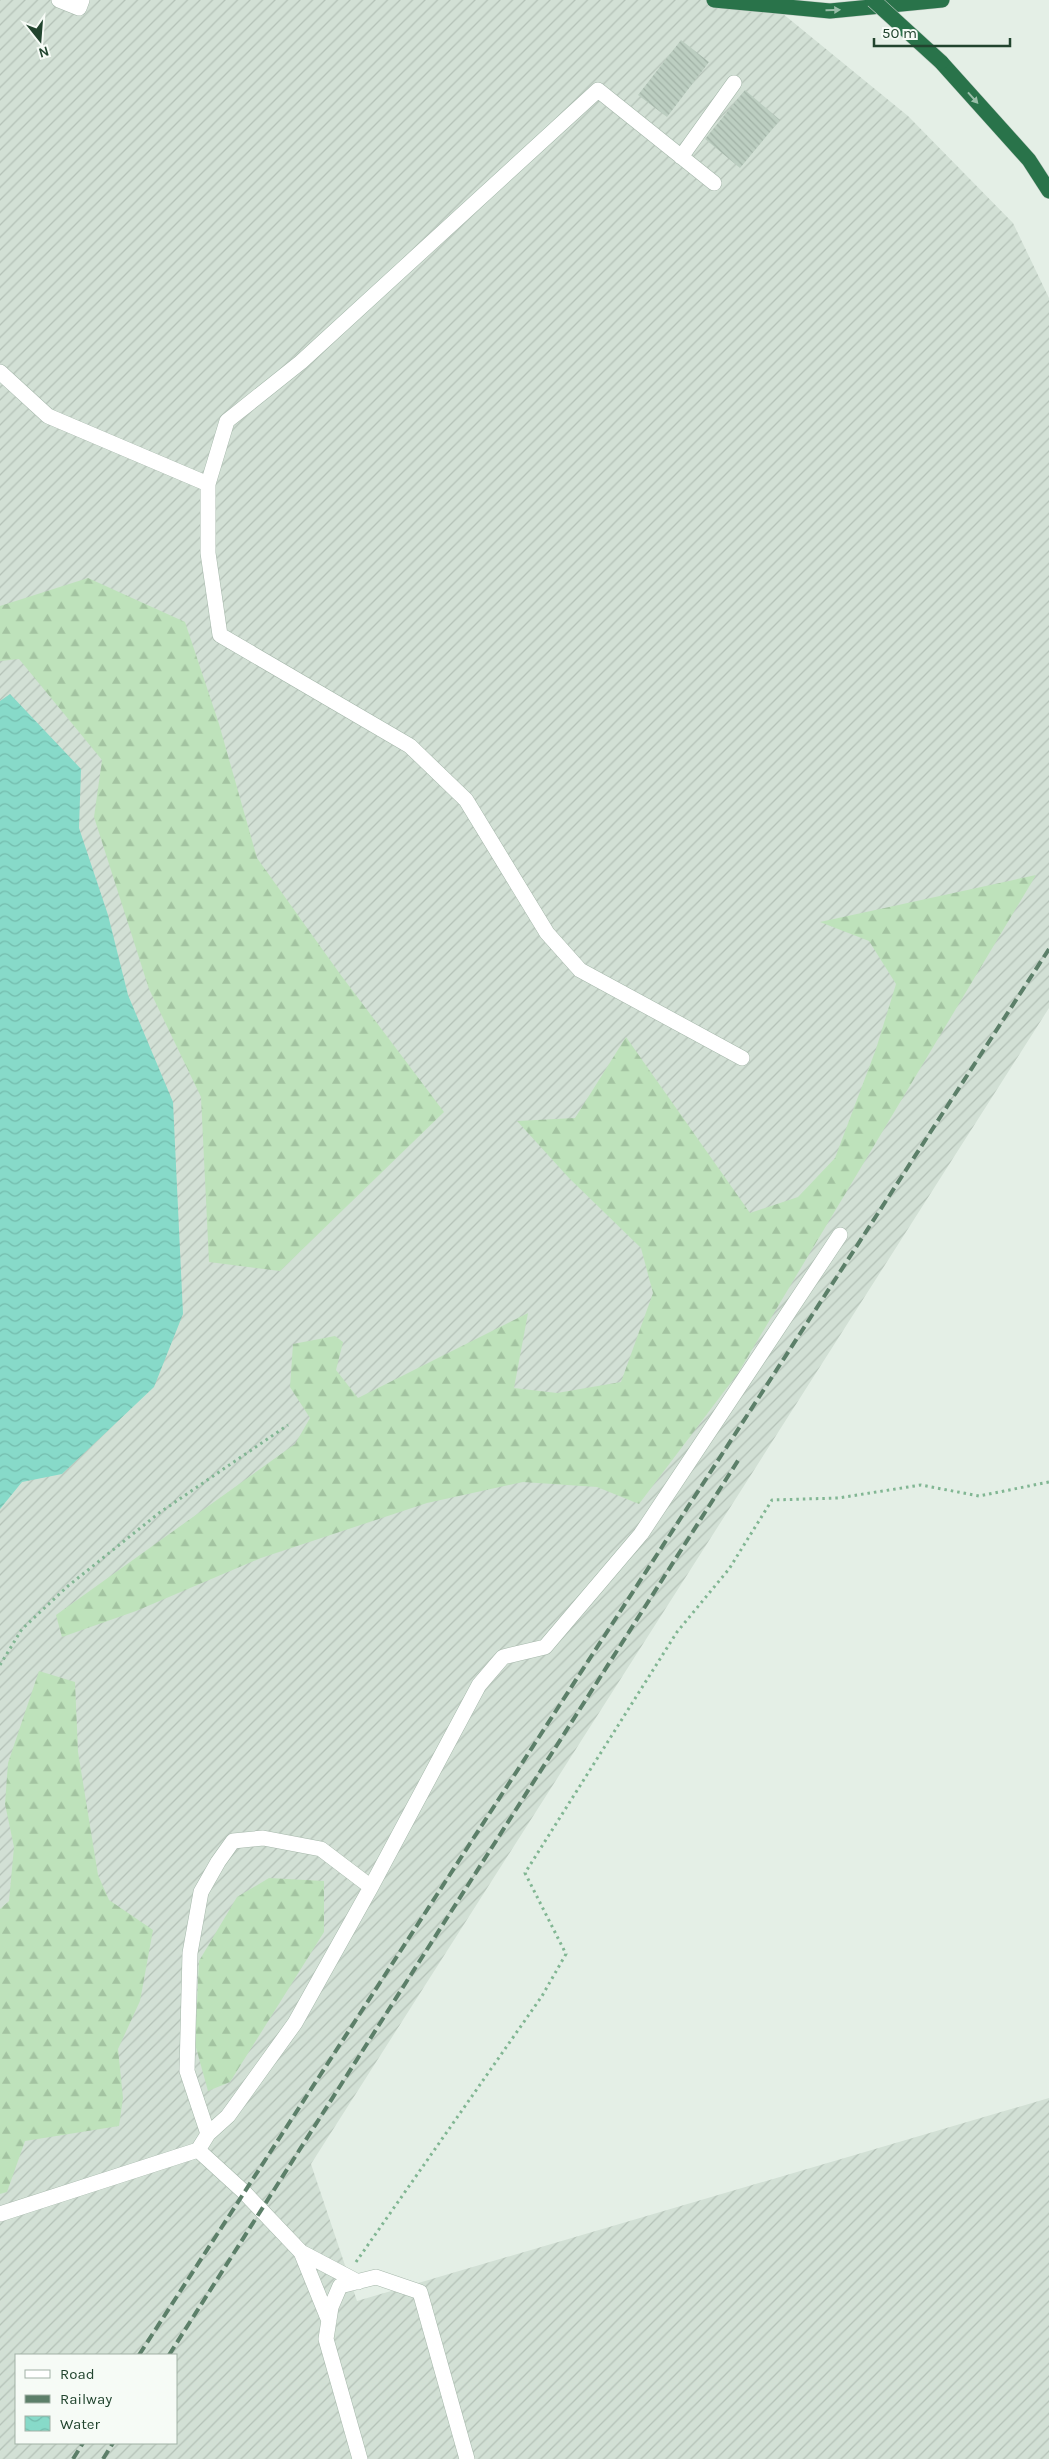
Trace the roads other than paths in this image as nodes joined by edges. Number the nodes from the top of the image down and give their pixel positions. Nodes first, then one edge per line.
1 (59, 0) edge
2 (82, 0) edge
3 (714, 0) edge
4 (873, 0) edge
5 (942, 0) edge
6 (734, 83) dead end
7 (681, 157) junction
8 (714, 183) dead end
9 (1049, 191) edge
10 (0, 372) edge
11 (208, 484) junction
12 (742, 1058) dead end
13 (840, 1235) dead end
14 (372, 1887) junction
15 (208, 2134) junction
16 (198, 2150) junction
17 (0, 2214) edge
18 (301, 2252) junction
19 (353, 2278) junction
20 (329, 2320) junction
21 (360, 2459) edge
22 (467, 2459) edge

1 - 2 lane
3 -> 5 highway
4 -> 9 highway, bridge
6 - 7 lane
7 - 8 lane
7 - 11 lane
10 - 11 lane
11 - 12 lane
13 - 14 lane
14 - 15 lane
14 - 15 lane
15 - 16 lane
16 - 17 lane
16 - 18 lane
18 - 19 lane
18 - 20 lane
19 - 20 lane
19 - 22 lane
20 - 21 lane

